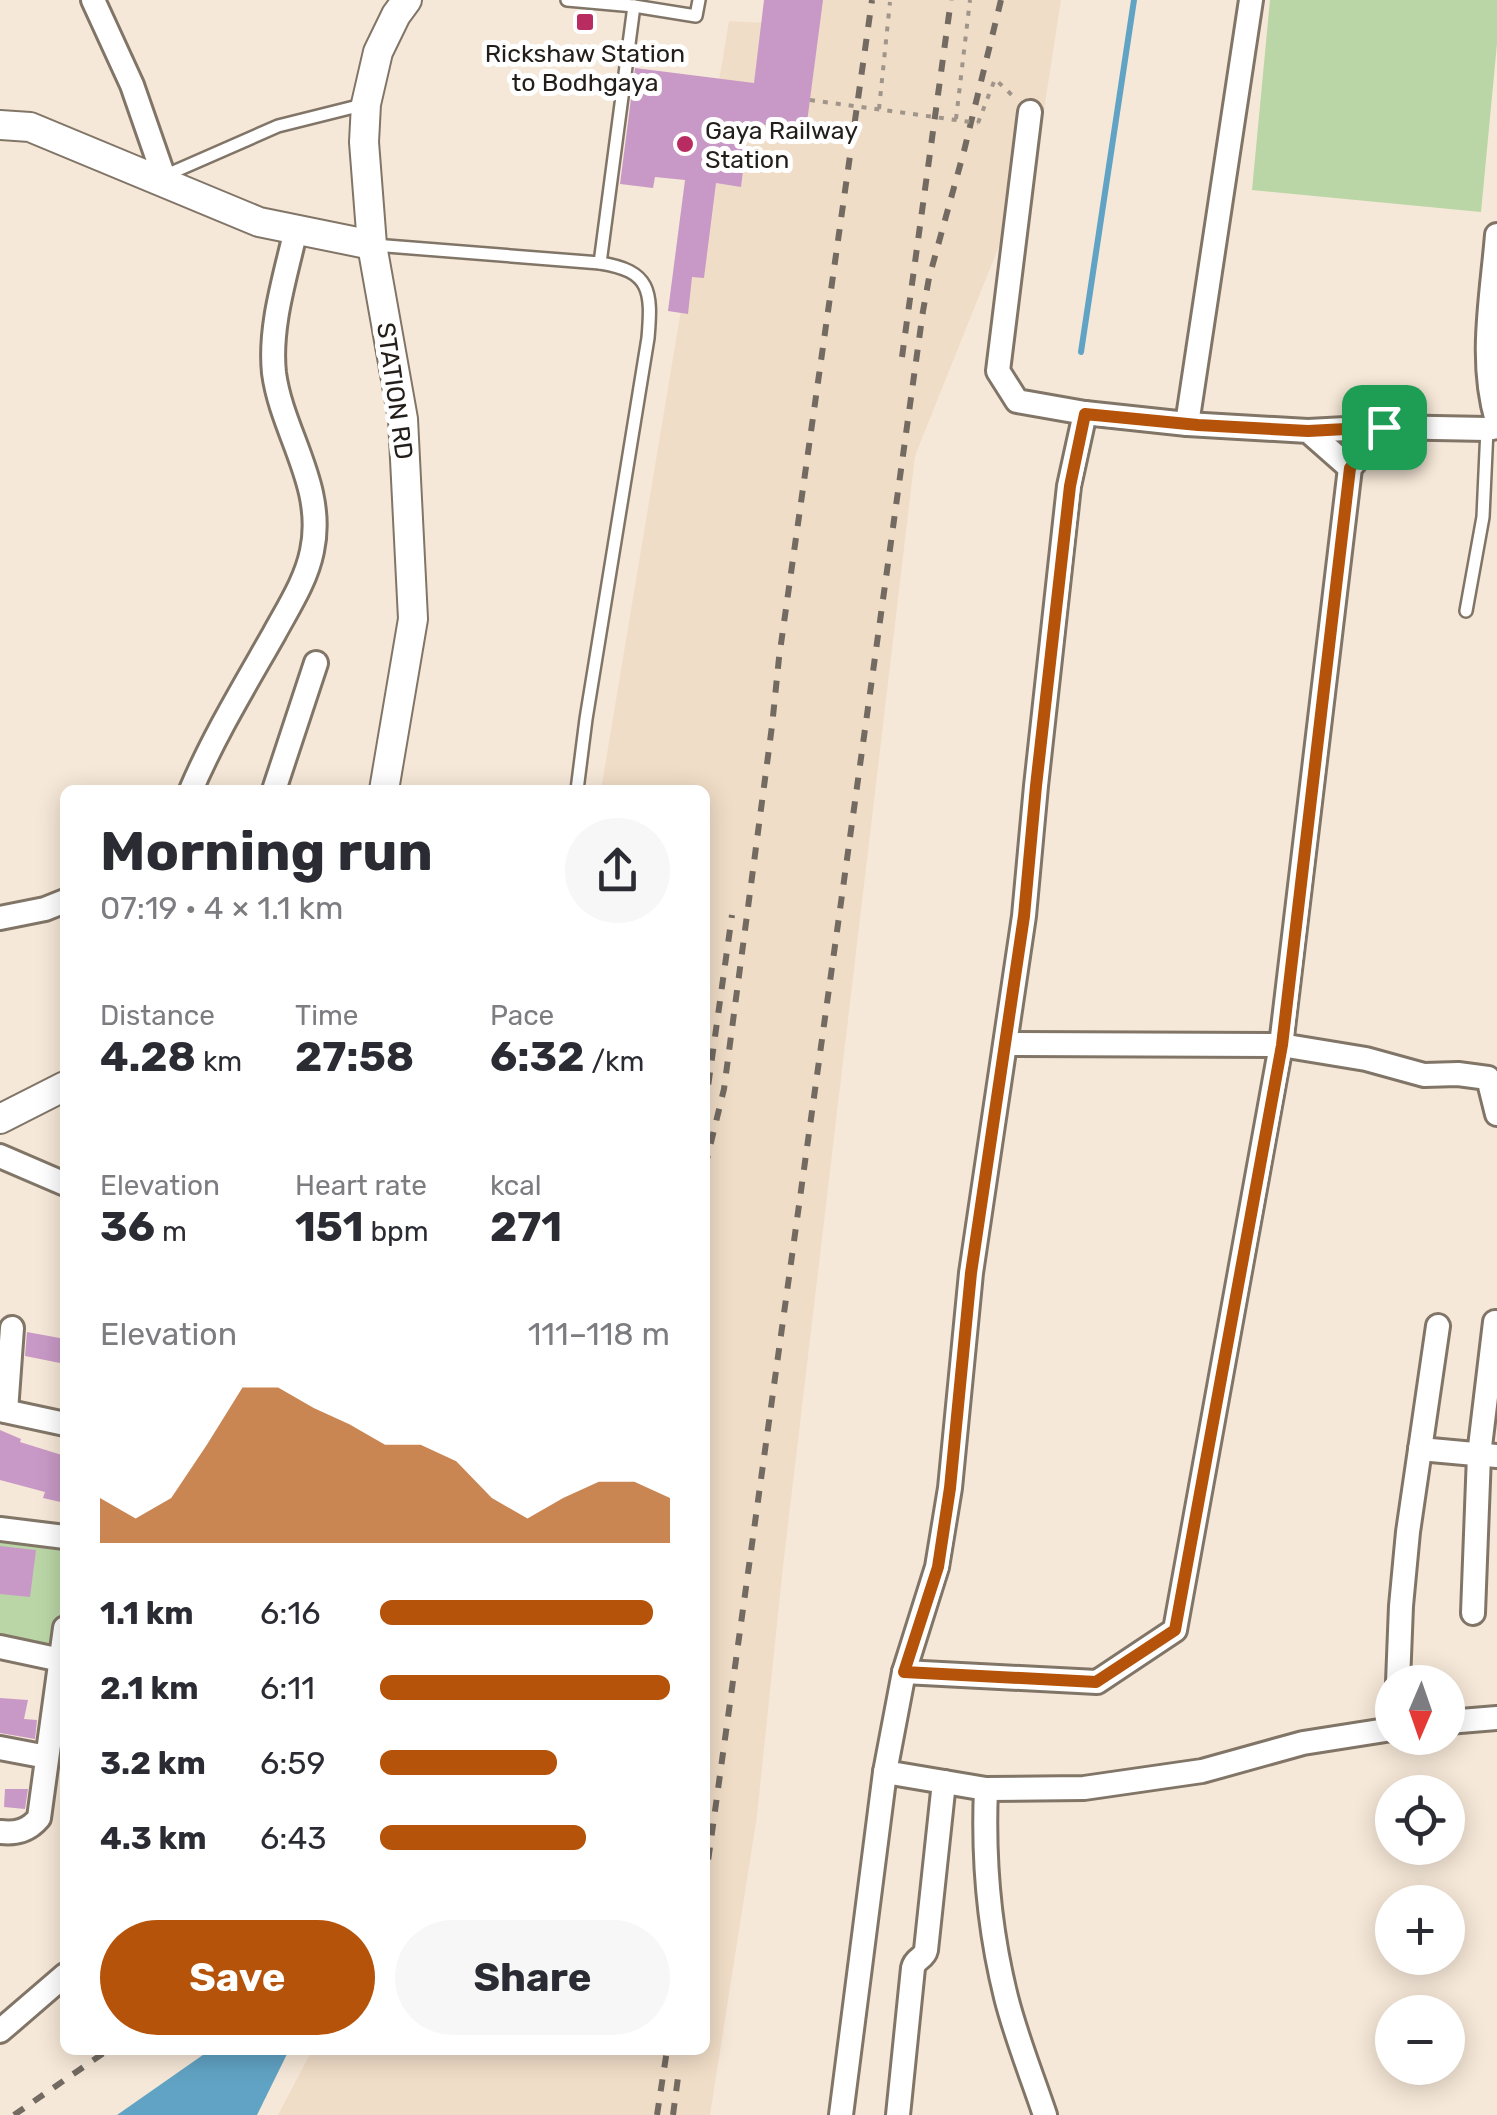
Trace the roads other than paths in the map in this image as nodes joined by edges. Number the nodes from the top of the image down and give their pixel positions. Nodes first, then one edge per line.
1 (93, 0) edge
2 (407, 0) edge
3 (567, 0) edge
4 (699, 0) edge
5 (1251, 0) edge
6 (603, 2) edge
7 (634, 6) junction
8 (366, 104) junction
9 (1030, 112) road end
10 (0, 125) edge
11 (165, 180) junction
12 (296, 229) junction
13 (1497, 236) edge
14 (372, 245) junction
15 (600, 263) junction
16 (1085, 414) junction
17 (1187, 424) junction
18 (1494, 426) edge
19 (1384, 427) junction
20 (1308, 431) junction
21 (1350, 468) junction
22 (1466, 611) dead end
23 (316, 663) dead end
24 (194, 785) edge
25 (276, 785) edge
26 (385, 785) edge
27 (577, 785) edge
28 (60, 903) edge
29 (0, 918) edge
30 (1006, 1044) junction
31 (1282, 1045) junction
32 (1493, 1078) edge
33 (60, 1089) edge
34 (1497, 1114) edge
35 (0, 1119) edge
36 (0, 1156) edge
37 (60, 1182) edge
38 (1495, 1322) edge
39 (1438, 1326) dead end
40 (12, 1328) dead end
41 (3, 1410) edge
42 (60, 1423) edge
43 (1420, 1449) junction
44 (1488, 1456) edge
45 (0, 1529) edge
46 (60, 1536) edge
47 (1473, 1612) dead end
48 (0, 1647) edge
49 (60, 1660) joint
50 (1399, 1665) edge
51 (904, 1672) junction
52 (1497, 1718) edge
53 (1465, 1721) edge
54 (1375, 1732) edge
55 (0, 1748) edge
56 (47, 1757) junction
57 (885, 1772) junction
58 (944, 1782) junction
59 (986, 1789) junction
60 (0, 1832) edge
61 (60, 1979) edge
62 (0, 2031) edge
63 (841, 2115) edge
64 (898, 2115) edge
65 (1045, 2115) edge

1 - 11 street
2 - 8 street, STATION RD
3 - 6 lane
4 - 7 lane
5 - 17 street
6 - 7 lane
7 - 15 lane
8 - 11 lane
8 - 14 street, STATION RD
9 - 16 street
10 - 11 street
11 - 12 street
12 - 14 street
12 - 24 street
13 - 18 street
14 - 15 lane
14 - 26 street, STATION RD
15 - 27 lane
16 - 17 street
16 - 30 street
17 - 20 street
18 - 19 street
18 - 22 lane
19 - 20 street
19 - 21 street
20 - 21 street
21 - 31 street
23 - 25 street
28 - 29 street
30 - 31 street
30 - 51 street
31 - 32 street
31 - 51 street
32 - 34 street
33 - 35 street
36 - 37 street
38 - 44 street
39 - 43 street
40 - 41 street
41 - 42 street
43 - 44 street
43 - 50 street
44 - 47 street
45 - 46 street
48 - 49 street
49 - 56 street
51 - 57 street
52 - 53 street
54 - 59 street
55 - 56 street
56 - 60 street
57 - 58 street
57 - 63 street
58 - 59 street
58 - 64 street
59 - 65 street
61 - 62 street

